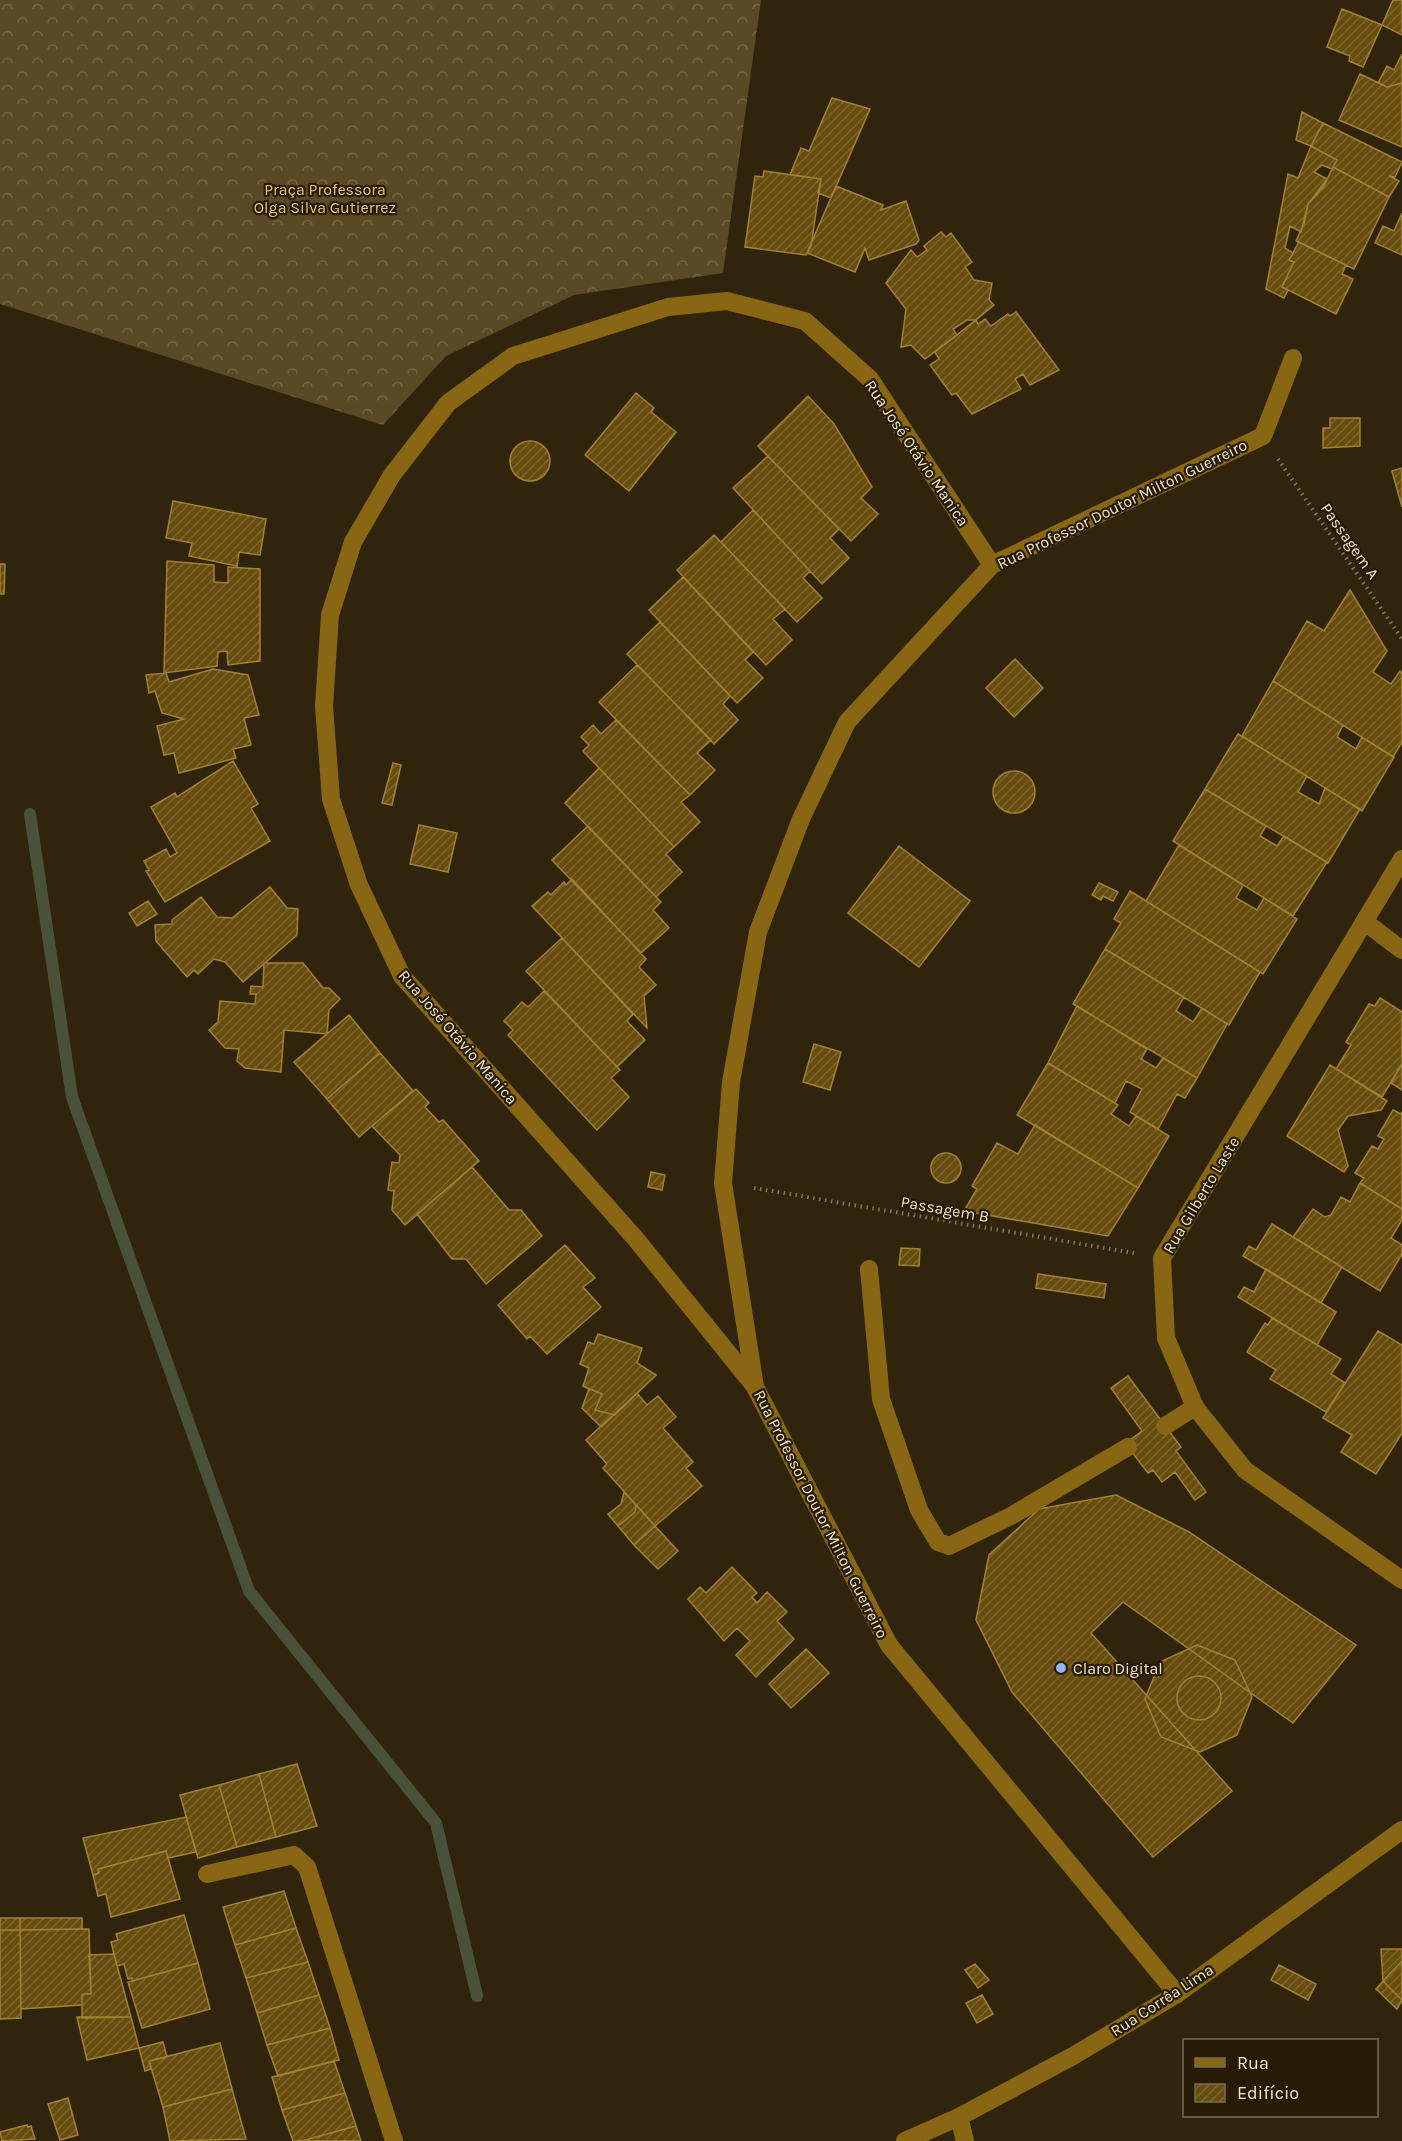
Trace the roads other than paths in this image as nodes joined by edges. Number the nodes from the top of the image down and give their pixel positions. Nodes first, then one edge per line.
1 (1293, 358) dead end
2 (993, 565) junction
3 (1402, 859) edge
4 (1365, 922) junction
5 (1402, 951) edge
6 (869, 1269) dead end
7 (755, 1386) junction
8 (1195, 1407) junction
9 (1165, 1426) dead end
10 (1128, 1447) dead end
11 (1402, 1580) edge
12 (1401, 1832) edge
13 (207, 1874) dead end
14 (1177, 1994) junction
15 (959, 2117) junction
16 (393, 2141) edge
17 (905, 2141) edge
18 (965, 2141) edge

1 - 2 street, Rua Professor Doutor Milton Guerreiro
2 - 7 street, Rua Professor Doutor Milton Guerreiro
2 - 7 street, Rua José Otávio Manica
3 - 4 street, Rua Gilberto Laste
4 - 5 street
4 - 8 street, Rua Gilberto Laste
6 - 10 street
7 - 14 street, Rua Professor Doutor Milton Guerreiro
8 - 9 street
8 - 11 street, Rua Gilberto Laste
12 - 14 street, Rua Corrêa Lima
13 - 16 street
14 - 15 street, Rua Corrêa Lima
15 - 17 street, Rua Corrêa Lima
15 - 18 street

